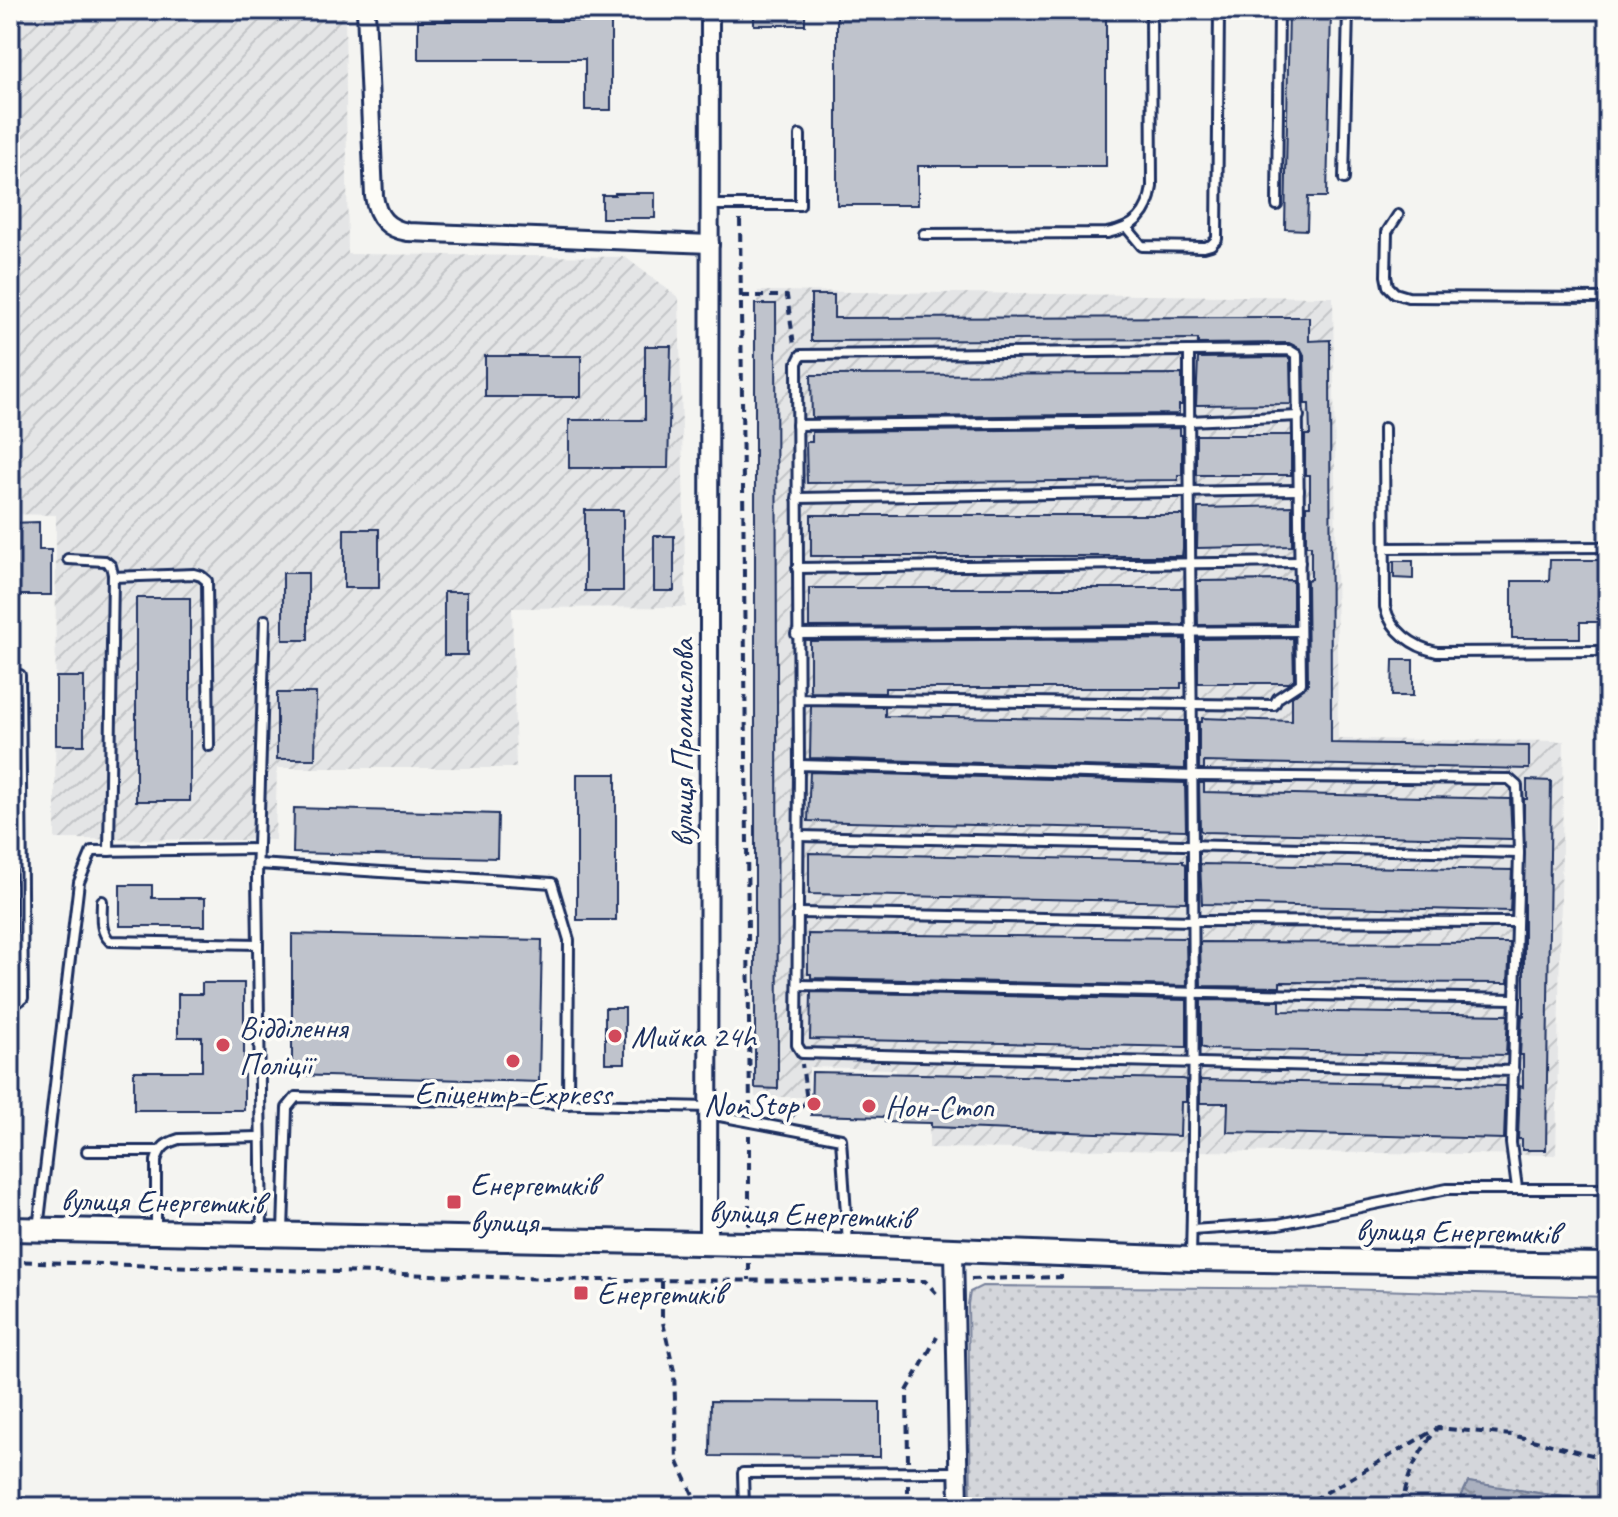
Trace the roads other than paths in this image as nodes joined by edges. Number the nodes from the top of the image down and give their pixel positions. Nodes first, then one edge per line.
1 (366, 10) edge
2 (710, 10) edge
3 (1151, 10) edge
4 (1219, 10) edge
5 (1279, 10) edge
6 (1348, 10) edge
7 (800, 135) dead end
8 (1344, 179) dead end
9 (710, 205) junction
10 (1277, 205) dead end
11 (1398, 215) dead end
12 (1127, 228) junction
13 (924, 234) dead end
14 (710, 244) junction
15 (1608, 298) edge
16 (1189, 351) junction
17 (1299, 416) junction
18 (1189, 421) junction
19 (797, 425) junction
20 (1384, 428) dead end
21 (1299, 490) junction
22 (1189, 491) junction
23 (797, 498) junction
24 (1608, 547) edge
25 (1385, 548) junction
26 (68, 559) dead end
27 (1300, 562) junction
28 (1189, 563) junction
29 (797, 568) junction
30 (113, 577) junction
31 (265, 620) dead end
32 (1190, 631) junction
33 (1300, 631) junction
34 (796, 634) junction
35 (1608, 651) edge
36 (10, 675) edge
37 (799, 699) junction
38 (1191, 704) junction
39 (209, 746) dead end
40 (799, 765) junction
41 (1194, 776) junction
42 (800, 836) junction
43 (1194, 846) junction
44 (258, 849) junction
45 (109, 851) junction
46 (1519, 853) junction
47 (258, 864) junction
48 (102, 901) dead end
49 (800, 913) junction
50 (1195, 921) junction
51 (1517, 922) junction
52 (258, 944) junction
53 (799, 985) junction
54 (1196, 992) junction
55 (1514, 999) junction
56 (10, 1008) edge
57 (1194, 1062) junction
58 (1514, 1071) junction
59 (568, 1104) junction
60 (709, 1110) junction
61 (259, 1137) junction
62 (87, 1151) dead end
63 (159, 1151) junction
64 (1517, 1188) junction
65 (1608, 1189) edge
66 (10, 1229) edge
67 (38, 1230) junction
68 (1192, 1230) junction
69 (156, 1233) junction
70 (272, 1236) junction
71 (708, 1243) junction
72 (848, 1246) junction
73 (954, 1250) junction
74 (1191, 1259) junction
75 (1608, 1265) edge
76 (959, 1472) junction
77 (744, 1507) edge
78 (959, 1507) edge

1 - 14 street
2 - 9 street, вулиця Промислова
3 - 12 lane
4 - 12 lane
5 - 10 lane
6 - 8 lane
7 - 9 lane
9 - 14 street, вулиця Промислова
11 - 15 lane
12 - 13 lane
14 - 60 street, вулиця Промислова
16 - 17 lane
16 - 18 lane
16 - 19 lane
17 - 18 lane
17 - 21 lane
18 - 19 lane
18 - 22 lane
19 - 23 lane
20 - 25 lane
21 - 22 lane
21 - 27 lane
22 - 23 lane
22 - 28 lane
23 - 29 lane
24 - 25 lane
25 - 35 lane
26 - 30 lane
27 - 28 lane
27 - 33 lane
28 - 29 lane
28 - 32 lane
29 - 34 lane
30 - 39 lane
30 - 45 lane
31 - 44 lane
32 - 33 lane
32 - 34 lane
32 - 38 lane
33 - 38 lane
34 - 37 lane
36 - 56 lane
37 - 38 lane
37 - 40 lane
38 - 41 lane
40 - 41 lane
40 - 42 lane
41 - 43 lane
41 - 46 lane
42 - 43 lane
42 - 49 lane
43 - 46 lane
43 - 50 lane
44 - 45 lane
44 - 47 lane
45 - 67 lane
46 - 51 lane
47 - 52 lane
47 - 59 lane
48 - 52 lane
49 - 50 lane
49 - 53 lane
50 - 51 lane
50 - 54 lane
51 - 55 lane
52 - 61 lane
53 - 54 lane
53 - 57 lane
54 - 55 lane
54 - 57 lane
55 - 58 lane
57 - 58 lane
57 - 68 lane
58 - 64 lane
59 - 60 lane
59 - 70 lane
60 - 71 street, вулиця Промислова
60 - 72 lane
61 - 63 lane
61 - 70 lane
62 - 63 lane
63 - 69 lane
64 - 65 lane
64 - 68 lane
66 - 67 main road, вулиця Енергетиків
67 - 69 main road, вулиця Енергетиків
68 - 74 lane
69 - 70 main road, вулиця Енергетиків
70 - 71 main road, вулиця Енергетиків
71 - 72 main road, вулиця Енергетиків
72 - 73 main road, вулиця Енергетиків
73 - 74 main road, вулиця Енергетиків
73 - 76 street
74 - 75 main road, вулиця Енергетиків
76 - 77 lane
76 - 78 street

